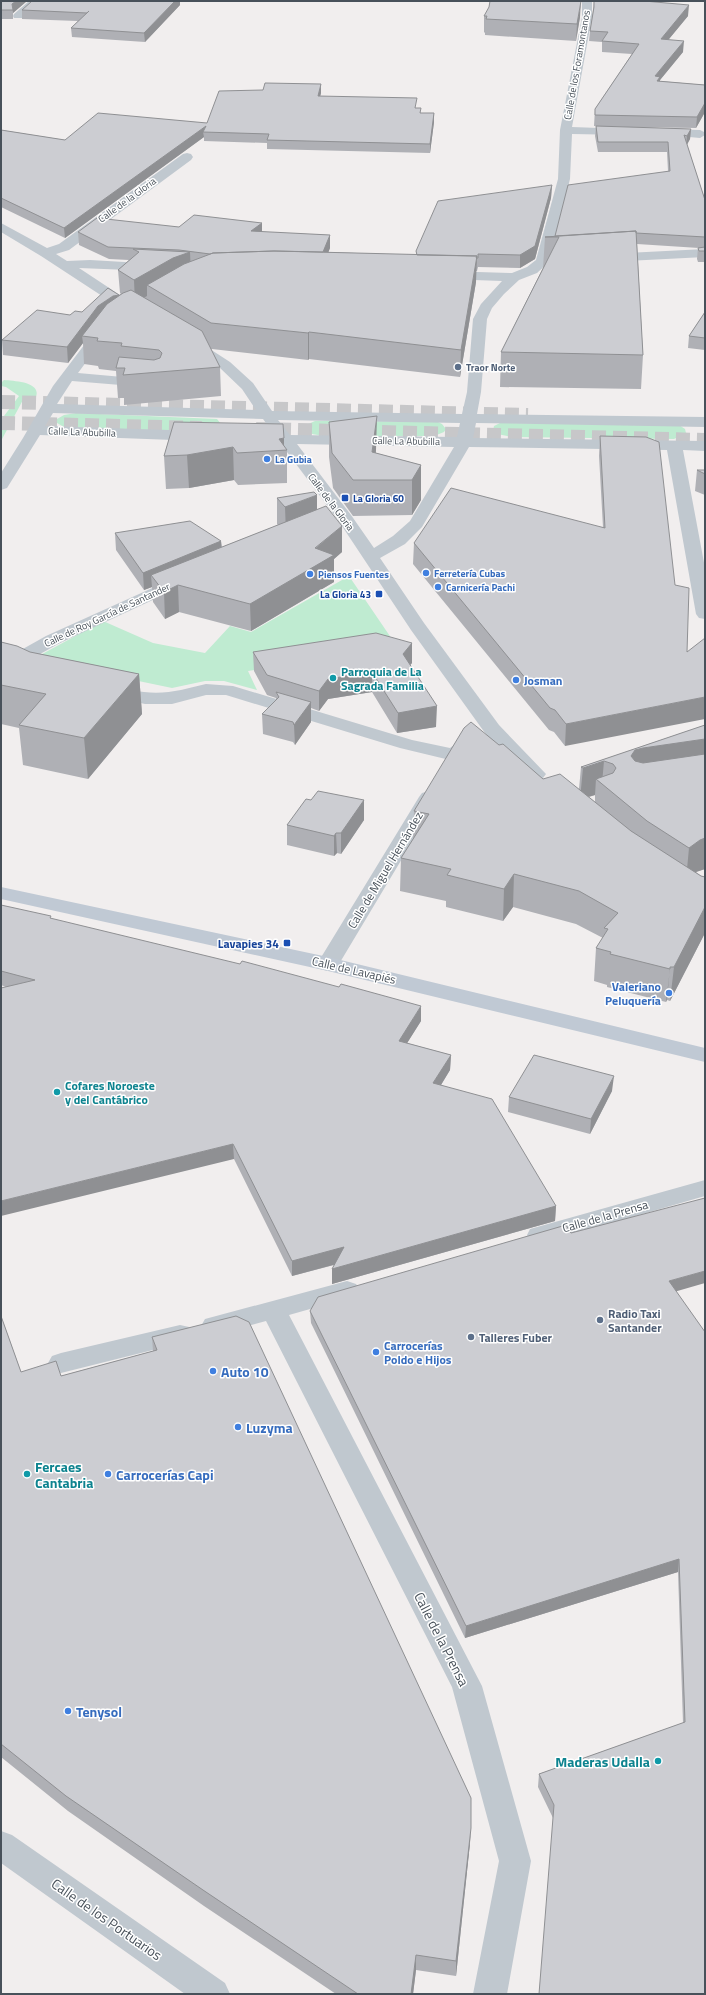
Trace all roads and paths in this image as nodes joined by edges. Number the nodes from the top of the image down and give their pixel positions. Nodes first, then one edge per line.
1 (35, 1) edge
2 (587, 1) edge
3 (18, 16) dead end
4 (566, 130) junction
5 (637, 132) edge
6 (652, 132) edge
7 (700, 134) dead end
8 (187, 157) dead end
9 (1, 227) edge
10 (46, 253) junction
11 (705, 253) edge
12 (597, 259) edge
13 (542, 262) junction
14 (558, 262) edge
15 (65, 265) junction
16 (165, 267) edge
17 (435, 275) edge
18 (514, 277) junction
19 (174, 334) edge
20 (68, 376) junction
21 (155, 384) edge
22 (47, 408) junction
23 (267, 415) junction
24 (469, 419) junction
25 (705, 422) edge
26 (35, 430) junction
27 (216, 437) edge
28 (258, 438) edge
29 (284, 439) junction
30 (464, 443) junction
31 (674, 446) junction
32 (705, 446) edge
33 (3, 478) edge
34 (371, 557) junction
35 (198, 574) edge
36 (705, 614) edge
37 (5, 668) edge
38 (32, 674) edge
39 (92, 687) edge
40 (492, 729) junction
41 (454, 755) junction
42 (545, 782) edge
43 (1, 893) edge
44 (328, 964) junction
45 (705, 1055) edge
46 (705, 1188) edge
47 (516, 1242) edge
48 (365, 1285) edge
49 (274, 1311) junction
50 (61, 1363) dead end
51 (1, 1844) edge
52 (212, 1994) edge
53 (490, 1994) edge

1 - 3 street
2 - 4 street, Calle de los Foramontanos
4 - 5 street, Calle de los Foramontanos
4 - 13 street, Calle de los Foramontanos
6 - 7 street
8 - 10 street, Calle de la Gloria
9 - 10 street
10 - 15 street
11 - 12 street
13 - 14 street
13 - 18 street
15 - 16 street
15 - 20 street
17 - 18 street
18 - 24 street
19 - 23 street, Calle de la Gloria
20 - 21 street
20 - 22 street
22 - 23 street, Calle La Abubilla
22 - 26 street
23 - 24 street, Calle La Abubilla
23 - 29 street, Calle de la Gloria
24 - 25 street, Calle La Abubilla
24 - 30 street
26 - 27 street, Calle La Abubilla
26 - 33 street
28 - 29 street, Calle La Abubilla
29 - 30 street, Calle La Abubilla
29 - 34 street, Calle de la Gloria
30 - 31 street, Calle La Abubilla
30 - 34 street
31 - 32 street, Calle La Abubilla
31 - 36 street
34 - 40 street, Calle de la Gloria
35 - 37 street, Calle de Roy García de Santander
37 - 38 street, Calle de Roy García de Santander
39 - 41 street
40 - 41 street
40 - 42 street, Calle de la Gloria
41 - 44 street, Calle de Miguel Hernández
43 - 44 main road, Calle de Lavapiés
44 - 45 main road, Calle de Lavapiés
46 - 47 street, Calle de la Prensa
48 - 49 street
49 - 50 street
49 - 53 street, Calle de la Prensa
51 - 52 street, Calle de los Portuarios

